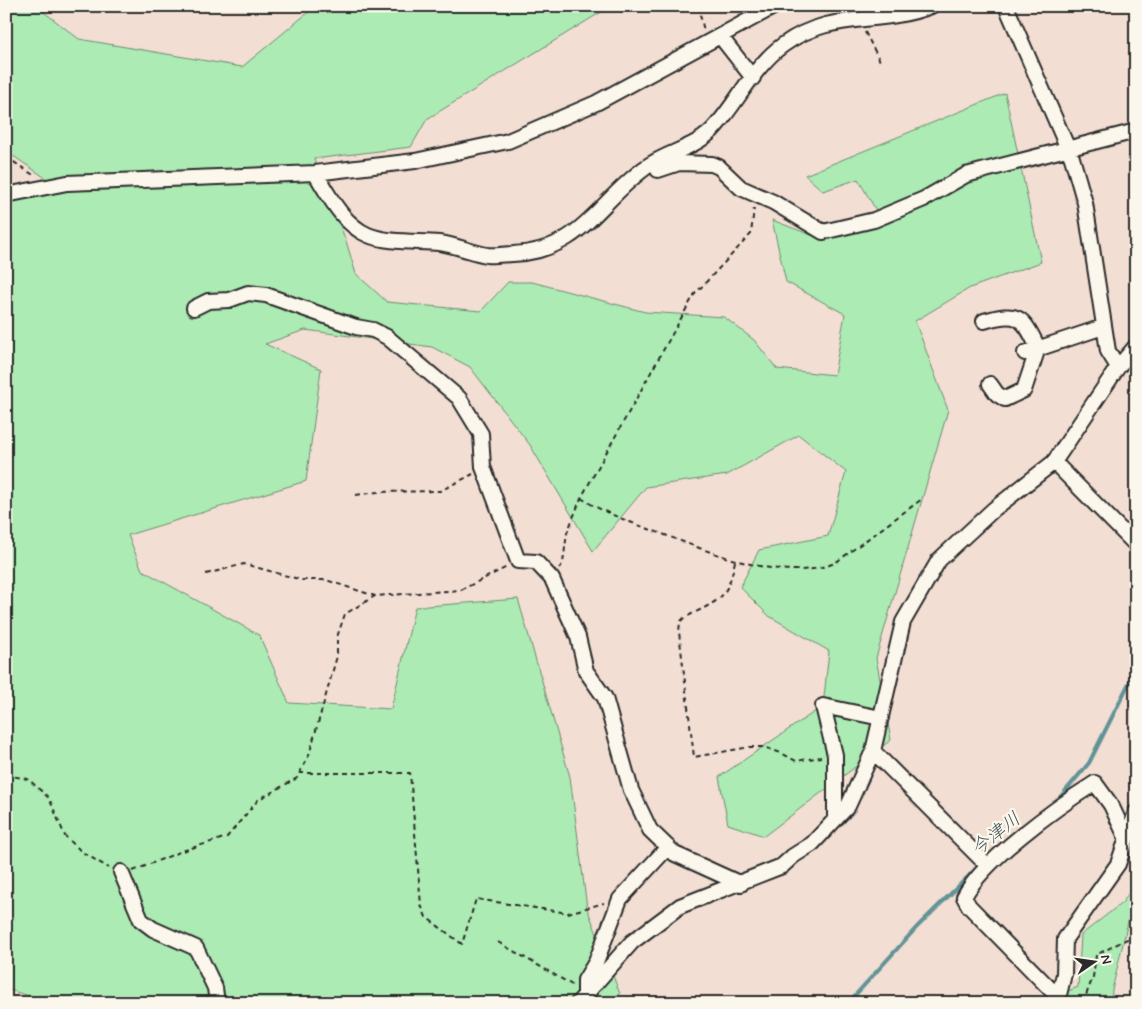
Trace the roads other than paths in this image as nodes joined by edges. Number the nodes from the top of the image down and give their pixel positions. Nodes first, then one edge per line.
1 (775, 6) edge
2 (931, 6) edge
3 (1006, 6) edge
4 (714, 39) junction
5 (753, 78) junction
6 (1136, 131) edge
7 (1068, 148) junction
8 (315, 173) junction
9 (6, 195) edge
10 (610, 198) junction
11 (194, 308) dead end
12 (984, 321) dead end
13 (1103, 328) junction
14 (1136, 346) edge
15 (1031, 350) junction
16 (1118, 367) junction
17 (990, 384) dead end
18 (1054, 462) junction
19 (1136, 545) edge
20 (881, 718) junction
21 (873, 751) junction
22 (1136, 812) edge
23 (835, 819) junction
24 (1126, 837) junction
25 (668, 847) junction
26 (988, 866) junction
27 (121, 872) road end
28 (740, 884) junction
29 (581, 998) edge
30 (1058, 1000) edge
31 (217, 1003) edge

1 - 4 street
2 - 5 street
3 - 7 street
4 - 5 street
4 - 8 street
5 - 10 street
6 - 7 street
7 - 10 street
7 - 13 street
8 - 9 street
8 - 10 street
11 - 25 street
12 - 15 street
13 - 15 street
13 - 16 street
14 - 16 street
15 - 17 street
16 - 18 street
18 - 19 street
18 - 20 street
20 - 21 street
20 - 23 street
21 - 23 street
21 - 26 street
22 - 24 street
23 - 28 street
24 - 26 street
24 - 30 street
25 - 28 street
25 - 29 street
26 - 30 street
27 - 31 street
28 - 29 street

